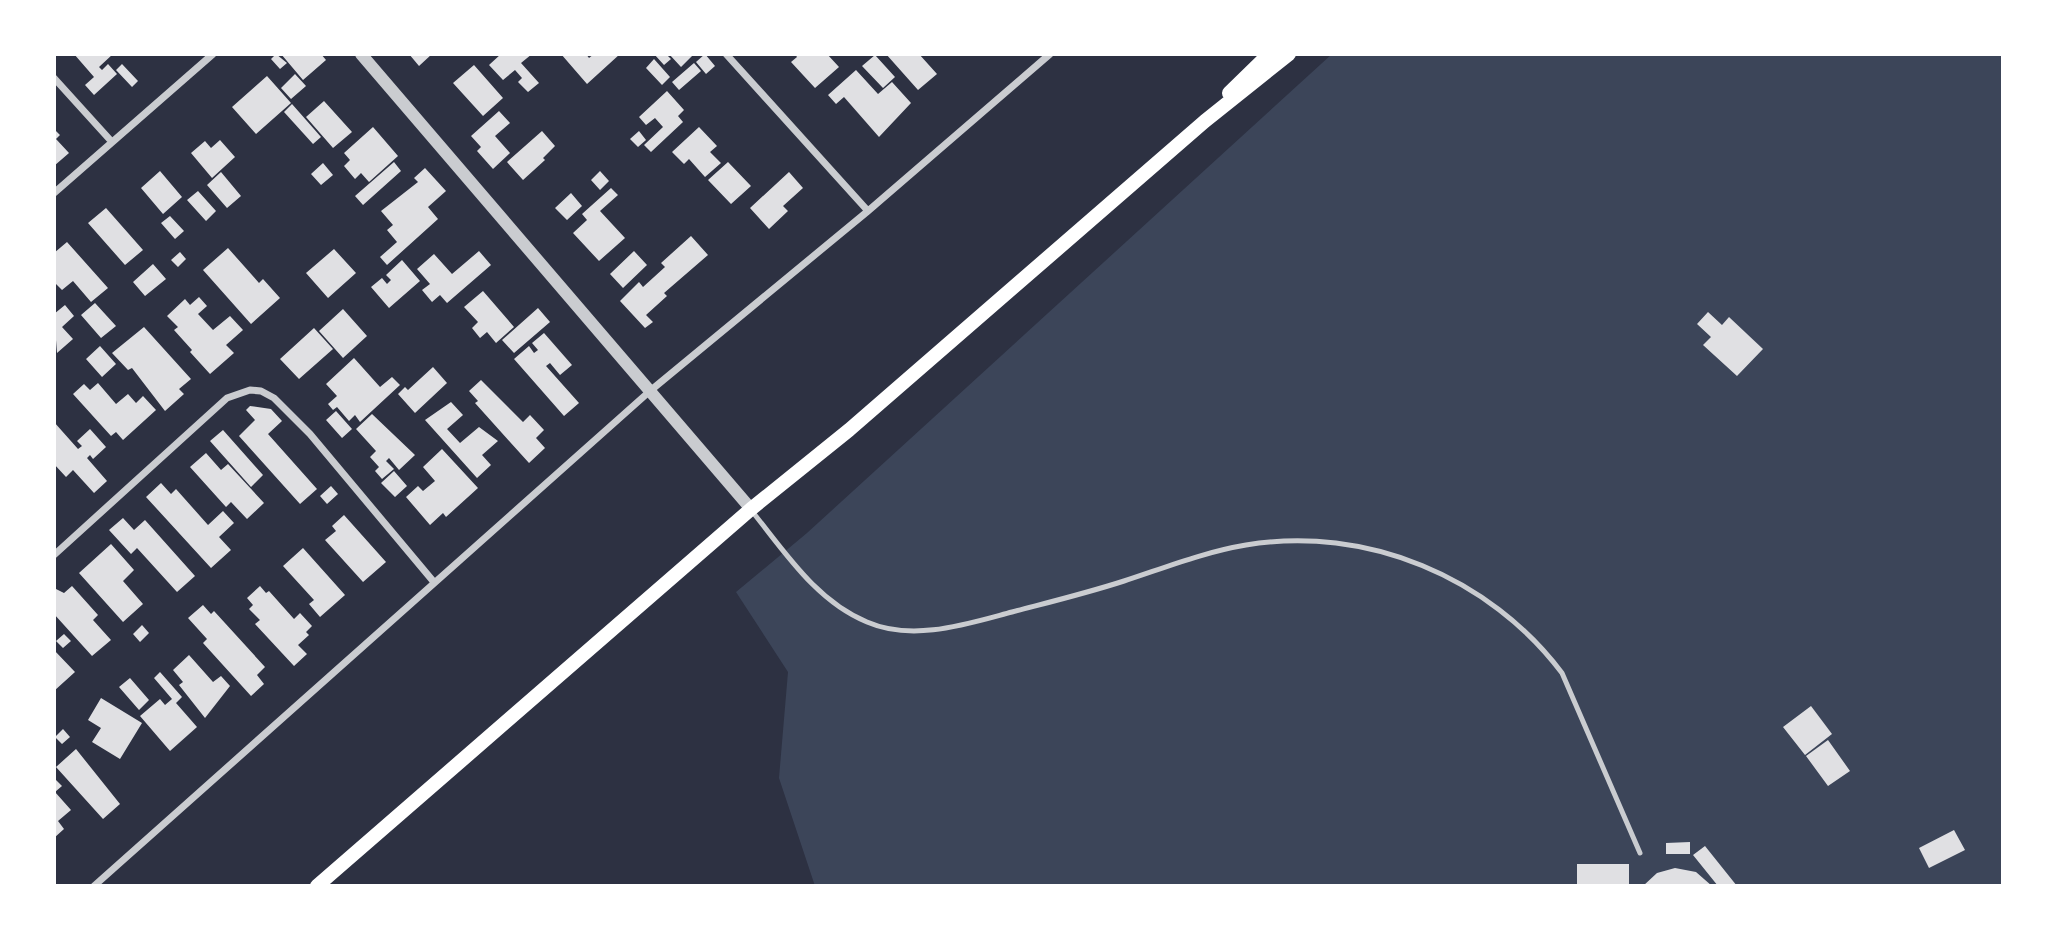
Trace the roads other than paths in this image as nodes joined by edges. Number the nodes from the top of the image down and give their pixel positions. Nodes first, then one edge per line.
1 (213, 54) edge
2 (361, 54) edge
3 (726, 54) edge
4 (1050, 54) edge
5 (1269, 54) edge
6 (1289, 54) edge
7 (54, 78) edge
8 (1205, 121) junction
9 (112, 142) junction
10 (54, 193) edge
11 (869, 211) junction
12 (650, 391) junction
13 (751, 509) junction
14 (54, 555) edge
15 (433, 581) junction
16 (1640, 853) dead end
17 (94, 886) edge
18 (317, 886) edge

1 - 9 street
2 - 12 street
3 - 11 street
4 - 11 street
5 - 8 main road
6 - 8 main road
7 - 9 street
8 - 13 main road
9 - 10 street
11 - 12 street
12 - 13 street
12 - 15 street
13 - 16 lane
13 - 18 main road
14 - 15 street
15 - 17 street

